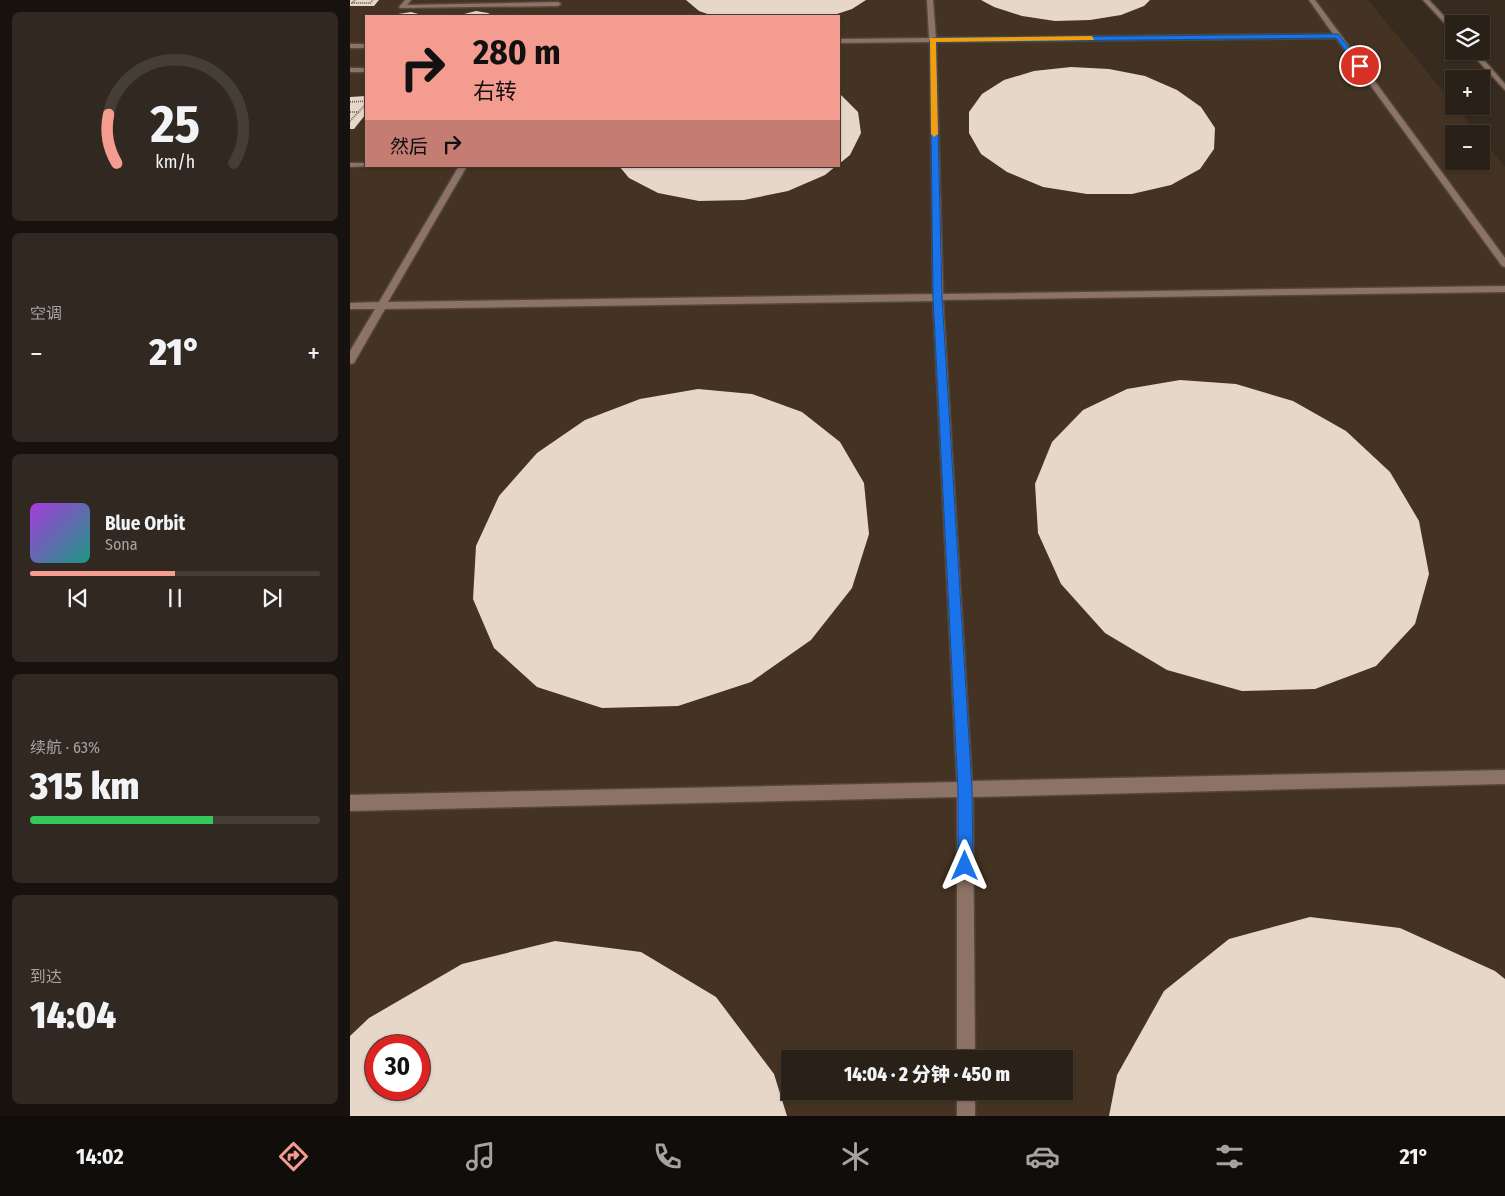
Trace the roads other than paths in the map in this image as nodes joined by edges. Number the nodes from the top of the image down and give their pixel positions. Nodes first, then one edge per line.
1 (408, 0) edge
2 (930, 0) edge
3 (1312, 0) edge
4 (1426, 0) edge
5 (479, 3) edge
6 (558, 5) edge
7 (1445, 20) edge
8 (1338, 36) junction
9 (840, 40) edge
10 (933, 40) junction
11 (350, 46) edge
12 (365, 46) edge
13 (1480, 60) edge
14 (350, 70) edge
15 (365, 70) edge
16 (1505, 88) edge
17 (350, 165) edge
18 (365, 165) edge
19 (463, 167) edge
20 (1505, 264) edge
21 (1505, 289) edge
22 (938, 297) junction
23 (382, 305) junction
24 (350, 306) edge
25 (350, 360) edge
26 (1505, 777) edge
27 (965, 789) junction
28 (350, 802) edge
29 (966, 1050) edge
30 (966, 1100) edge
31 (966, 1116) edge

1 - 5 street
2 - 10 street
3 - 8 street
4 - 7 street
5 - 6 street
8 - 10 street
8 - 20 street
9 - 10 street
10 - 22 street
11 - 12 street
13 - 16 street
14 - 15 street
17 - 18 street
19 - 23 street
21 - 22 street
22 - 23 street
22 - 27 street
23 - 24 street
23 - 25 street
26 - 27 street
27 - 28 street
27 - 29 street
30 - 31 street

